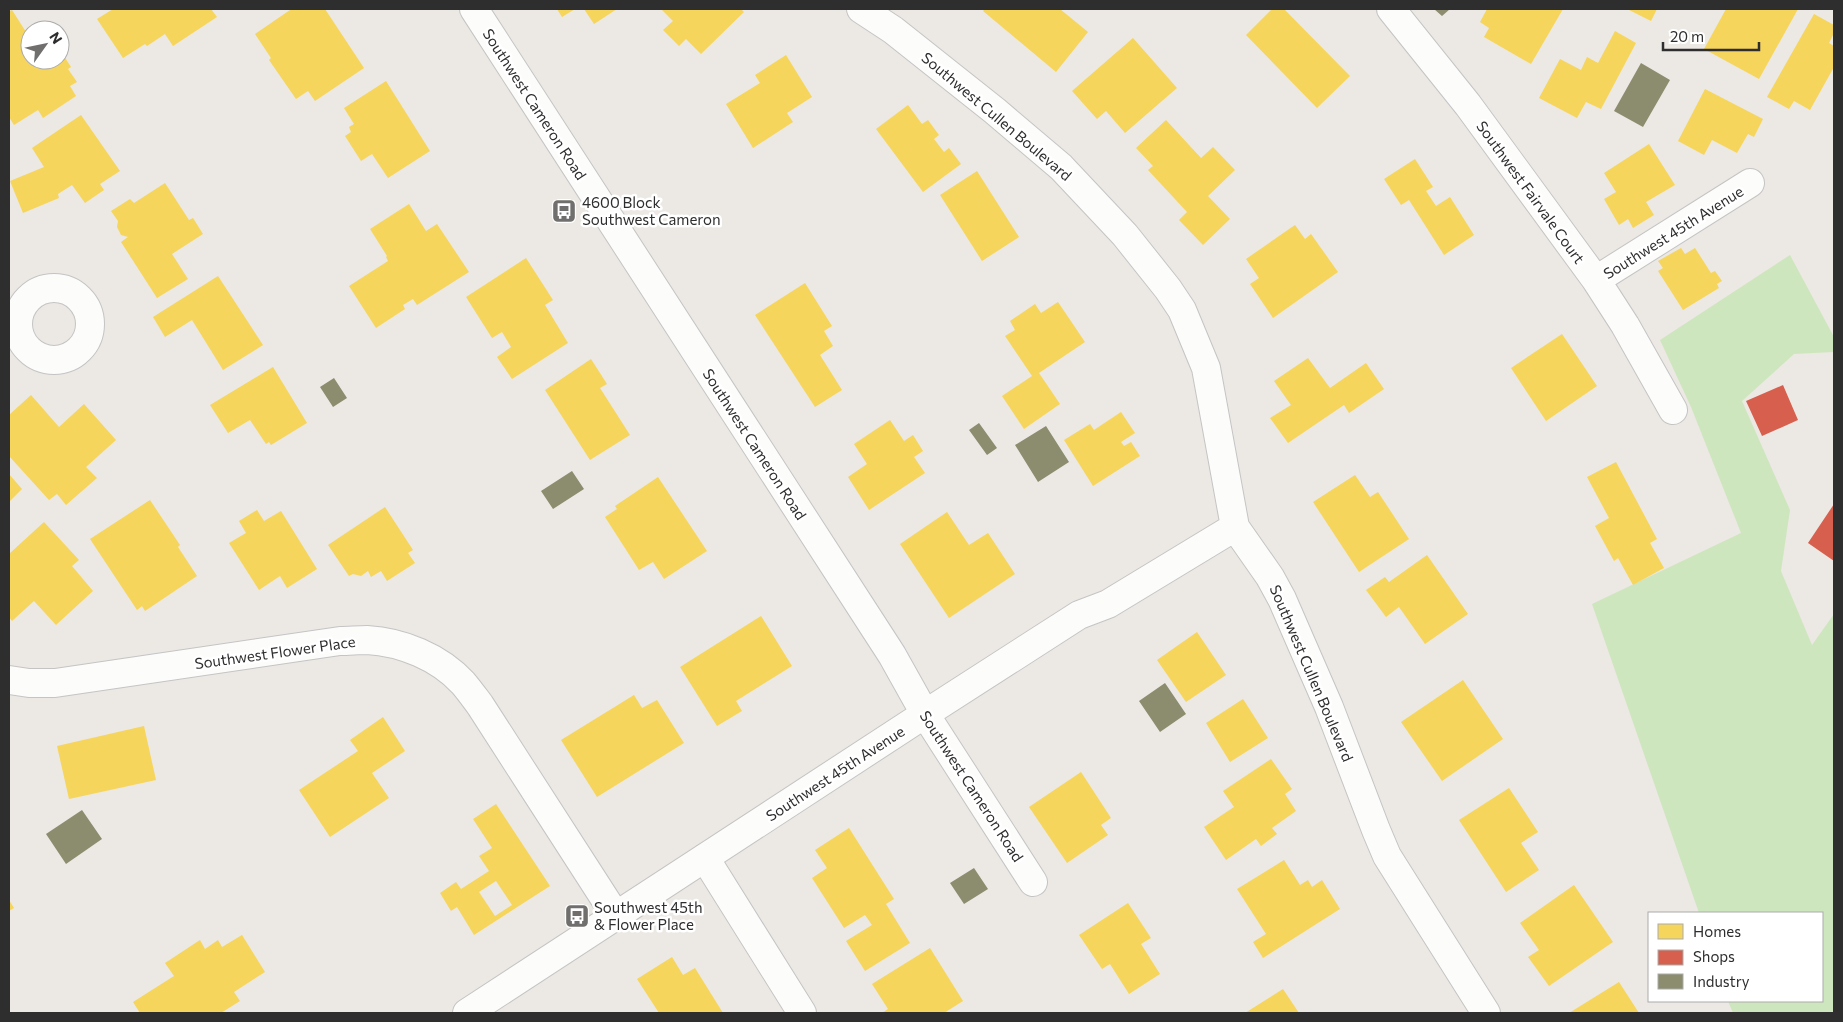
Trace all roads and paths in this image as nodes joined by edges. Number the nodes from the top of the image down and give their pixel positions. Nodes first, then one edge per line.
1 (474, 9) edge
2 (861, 9) edge
3 (1391, 9) edge
4 (1750, 183) dead end
5 (1596, 280) junction
6 (1673, 410) dead end
7 (1235, 527) junction
8 (9, 680) edge
9 (924, 714) junction
10 (705, 858) junction
11 (1033, 882) dead end
12 (616, 916) junction
13 (467, 1013) edge
14 (802, 1013) edge
15 (1486, 1013) edge

1 - 9 street, Southwest Cameron Road
2 - 7 street, Southwest Cullen Boulevard
3 - 5 street, Southwest Fairvale Court
4 - 5 street, Southwest 45th Avenue
5 - 6 street, Southwest Fairvale Court
7 - 9 street, Southwest 45th Avenue
7 - 15 street, Southwest Cullen Boulevard
8 - 12 street, Southwest Flower Place
9 - 10 street, Southwest 45th Avenue
9 - 11 street, Southwest Cameron Road
10 - 12 street, Southwest 45th Avenue
10 - 14 street
12 - 13 street, Southwest 45th Avenue

